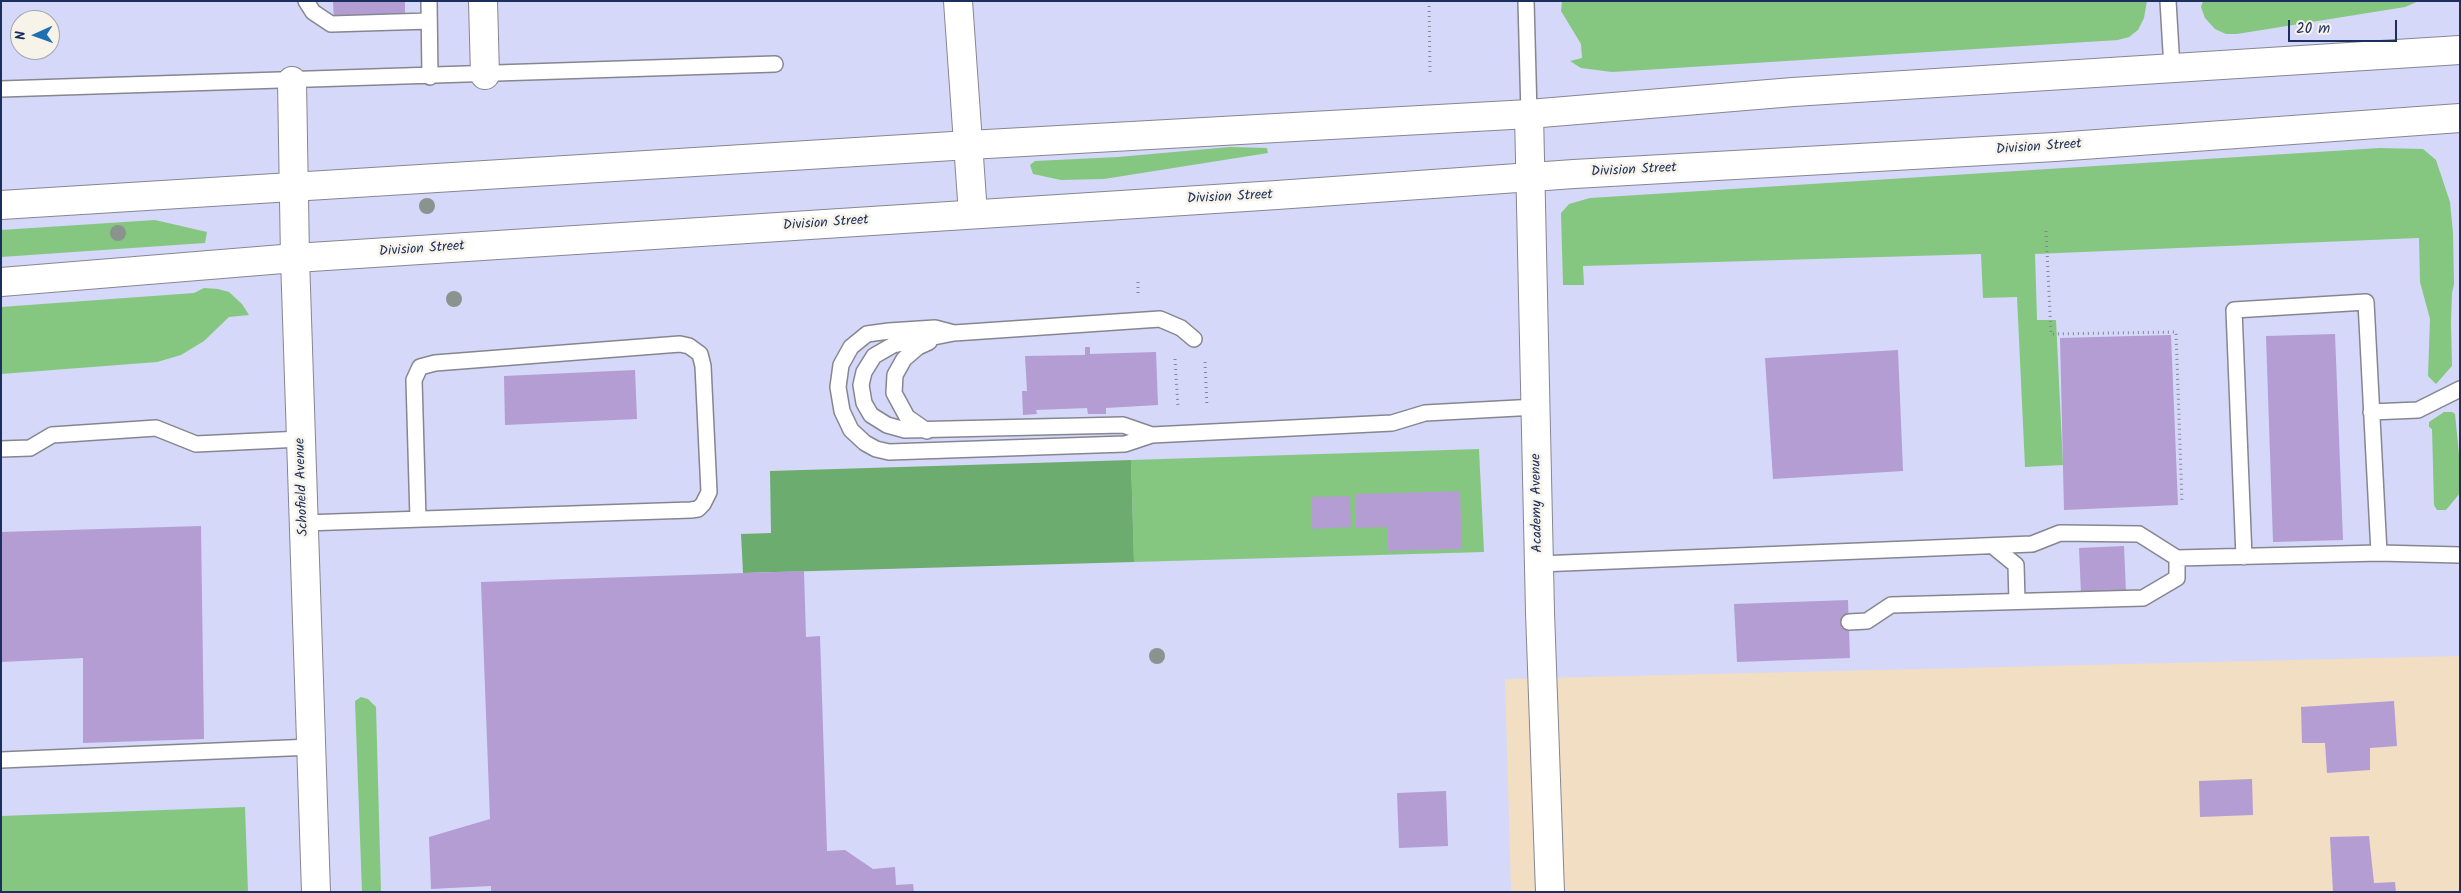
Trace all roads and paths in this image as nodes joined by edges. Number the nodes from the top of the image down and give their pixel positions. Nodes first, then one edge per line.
1 (306, 1) edge
2 (429, 1) edge
3 (484, 1) edge
4 (958, 1) edge
5 (1429, 1) edge
6 (1526, 1) edge
7 (2168, 1) edge
8 (429, 21) junction
9 (2460, 50) edge
10 (775, 64) dead end
11 (2172, 68) junction
12 (1430, 72) dead end
13 (486, 75) junction
14 (430, 76) junction
15 (292, 81) junction
16 (1, 89) edge
17 (1529, 114) junction
18 (2460, 118) edge
19 (969, 146) junction
20 (1530, 177) junction
21 (293, 188) junction
22 (1, 205) edge
23 (972, 214) junction
24 (2046, 231) dead end
25 (295, 258) junction
26 (1, 282) edge
27 (954, 333) junction
28 (1194, 339) dead end
29 (1173, 352) dead end
30 (1204, 356) dead end
31 (2460, 389) edge
32 (1536, 407) junction
33 (1207, 409) dead end
34 (1178, 411) dead end
35 (2372, 412) junction
36 (927, 431) junction
37 (1152, 435) junction
38 (301, 439) junction
39 (1, 449) edge
40 (2182, 503) dead end
41 (418, 519) junction
42 (304, 523) junction
43 (1994, 547) junction
44 (2379, 553) junction
45 (2460, 555) edge
46 (2177, 558) junction
47 (2244, 558) junction
48 (1539, 564) junction
49 (2017, 602) junction
50 (1849, 622) dead end
51 (312, 748) junction
52 (1, 760) edge
53 (316, 892) edge
54 (1550, 892) edge

1 - 8 lane
2 - 8 lane
3 - 13 main road
4 - 19 main road
5 - 12 path
6 - 17 lane
7 - 11 lane
8 - 14 lane
9 - 11 main road
10 - 13 lane
11 - 17 main road
13 - 14 lane
14 - 15 lane
15 - 16 lane
15 - 21 main road, Schofield Avenue
17 - 19 main road
17 - 20 main road, Academy Avenue
18 - 20 main road, Division Street
19 - 21 main road
19 - 23 main road
20 - 23 main road, Division Street
20 - 32 main road, Academy Avenue
21 - 22 main road
21 - 25 main road, Schofield Avenue
23 - 25 main road, Division Street
24 - 40 path
25 - 26 main road, Division Street
25 - 38 main road, Schofield Avenue
27 - 28 lane
27 - 36 lane
27 - 36 lane
27 - 37 lane
29 - 34 path
30 - 33 path
31 - 35 lane
32 - 37 lane
32 - 48 main road, Academy Avenue
35 - 44 lane
35 - 47 lane
36 - 37 lane
38 - 39 lane
38 - 42 main road, Schofield Avenue
41 - 41 lane
41 - 42 lane
42 - 51 main road, Schofield Avenue
43 - 46 lane
43 - 48 lane
43 - 49 lane
44 - 45 lane
44 - 47 lane
46 - 47 lane
46 - 49 lane
48 - 54 main road, Academy Avenue
49 - 50 lane
51 - 52 lane
51 - 53 main road, Schofield Avenue

